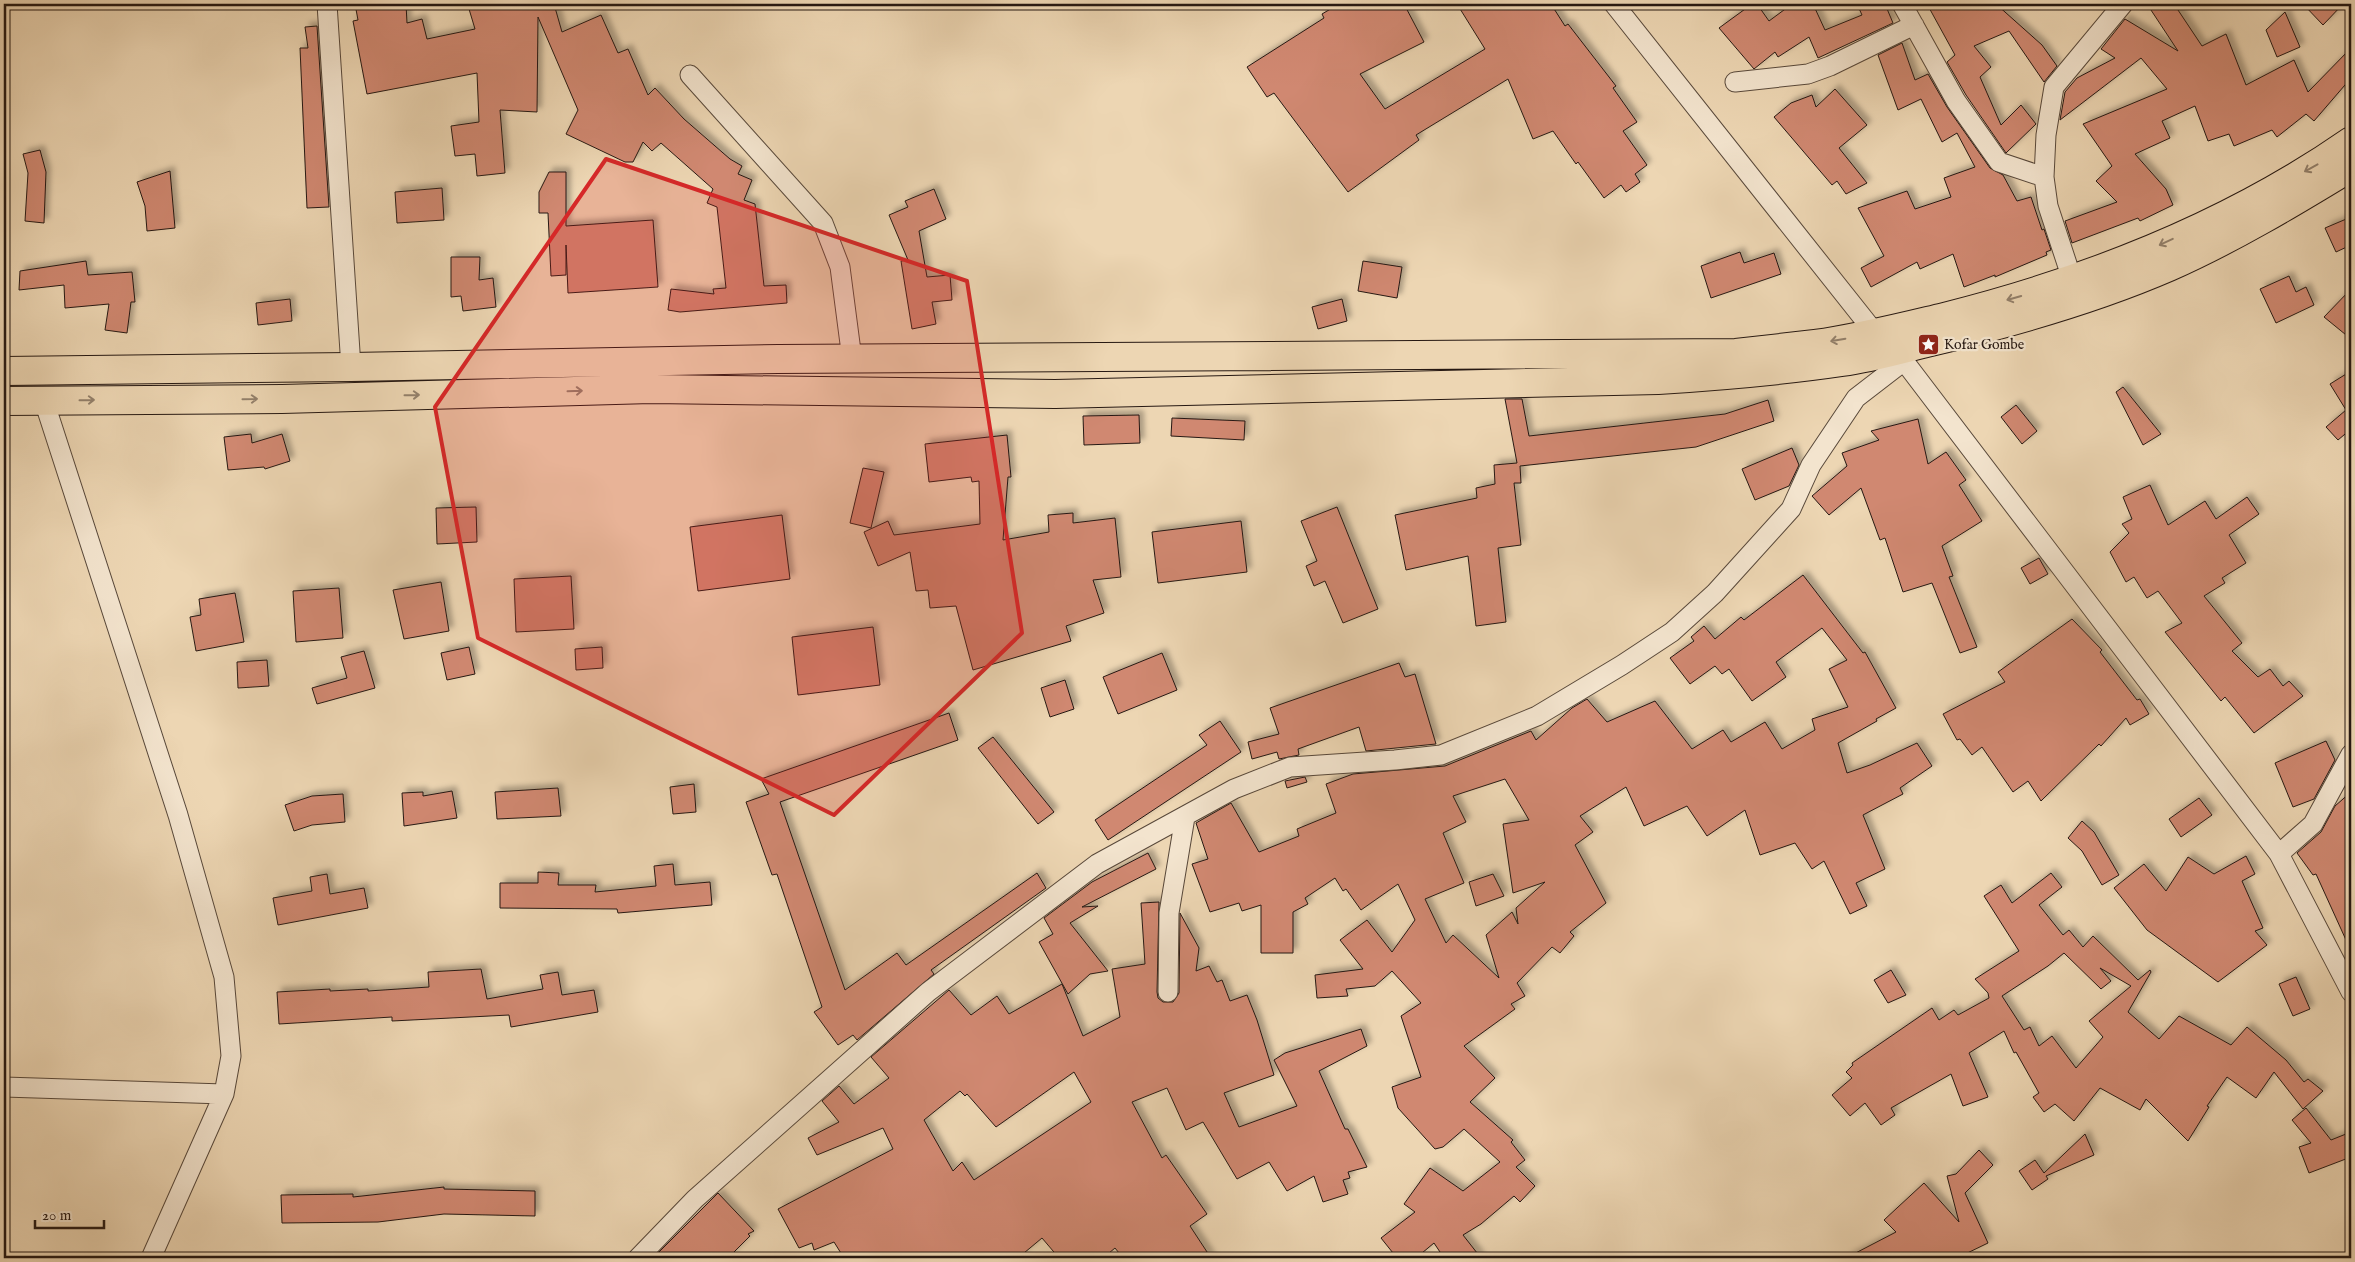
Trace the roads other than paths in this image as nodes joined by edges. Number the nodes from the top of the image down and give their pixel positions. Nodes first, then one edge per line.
1 (327, 4) edge
2 (1614, 4) edge
3 (1902, 4) edge
4 (2123, 4) edge
5 (1914, 25) junction
6 (690, 74) dead end
7 (1735, 82) dead end
8 (2351, 142) edge
9 (2351, 168) edge
10 (2044, 177) junction
11 (2072, 279) junction
12 (1875, 333) junction
13 (1902, 355) junction
14 (852, 359) junction
15 (351, 367) junction
16 (4, 371) edge
17 (4, 401) edge
18 (44, 401) junction
19 (2351, 754) edge
20 (1185, 817) junction
21 (2279, 854) junction
22 (1168, 992) dead end
23 (2351, 992) edge
24 (4, 1087) edge
25 (224, 1094) junction
26 (151, 1258) edge
27 (638, 1258) edge

1 - 15 street
2 - 12 street
3 - 5 street
4 - 10 street
5 - 7 street
5 - 10 street
6 - 14 street
8 -> 11 highway
9 - 13 highway
10 - 11 street
11 -> 12 highway
12 -> 14 highway
18 -> 13 highway
13 - 20 street
13 - 21 street
14 - 15 highway
15 - 16 highway
17 - 18 highway
18 - 25 street
19 - 21 street
20 - 22 street
20 - 27 street
21 - 23 street
24 - 25 street
25 - 26 street

